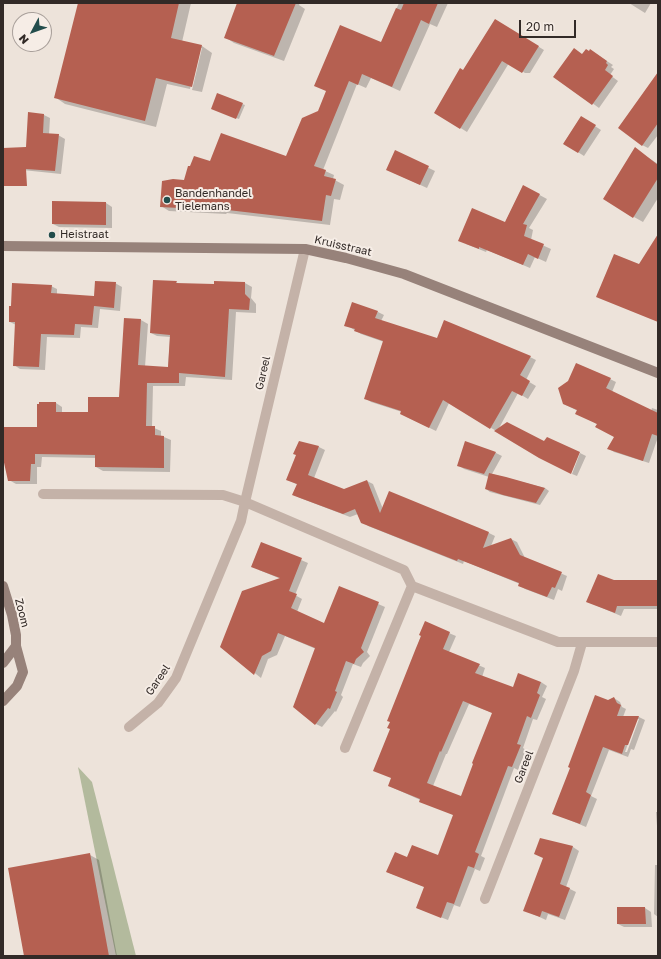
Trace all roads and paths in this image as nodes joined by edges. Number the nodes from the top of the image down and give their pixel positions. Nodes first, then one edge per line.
1 (3, 246) edge
2 (305, 249) junction
3 (658, 373) edge
4 (43, 494) dead end
5 (245, 502) junction
6 (3, 586) edge
7 (412, 586) junction
8 (658, 642) edge
9 (582, 643) junction
10 (16, 646) junction
11 (3, 663) edge
12 (3, 701) edge
13 (129, 727) dead end
14 (345, 748) dead end
15 (485, 899) dead end

1 - 2 street, Kruisstraat
2 - 3 street, Kruisstraat
2 - 5 street, Gareel
4 - 5 street
5 - 7 street
5 - 13 street, Gareel
6 - 10 street, Zoom
7 - 9 street
7 - 14 street
8 - 9 street
9 - 15 street, Gareel
10 - 11 street
10 - 12 street, Zoom

